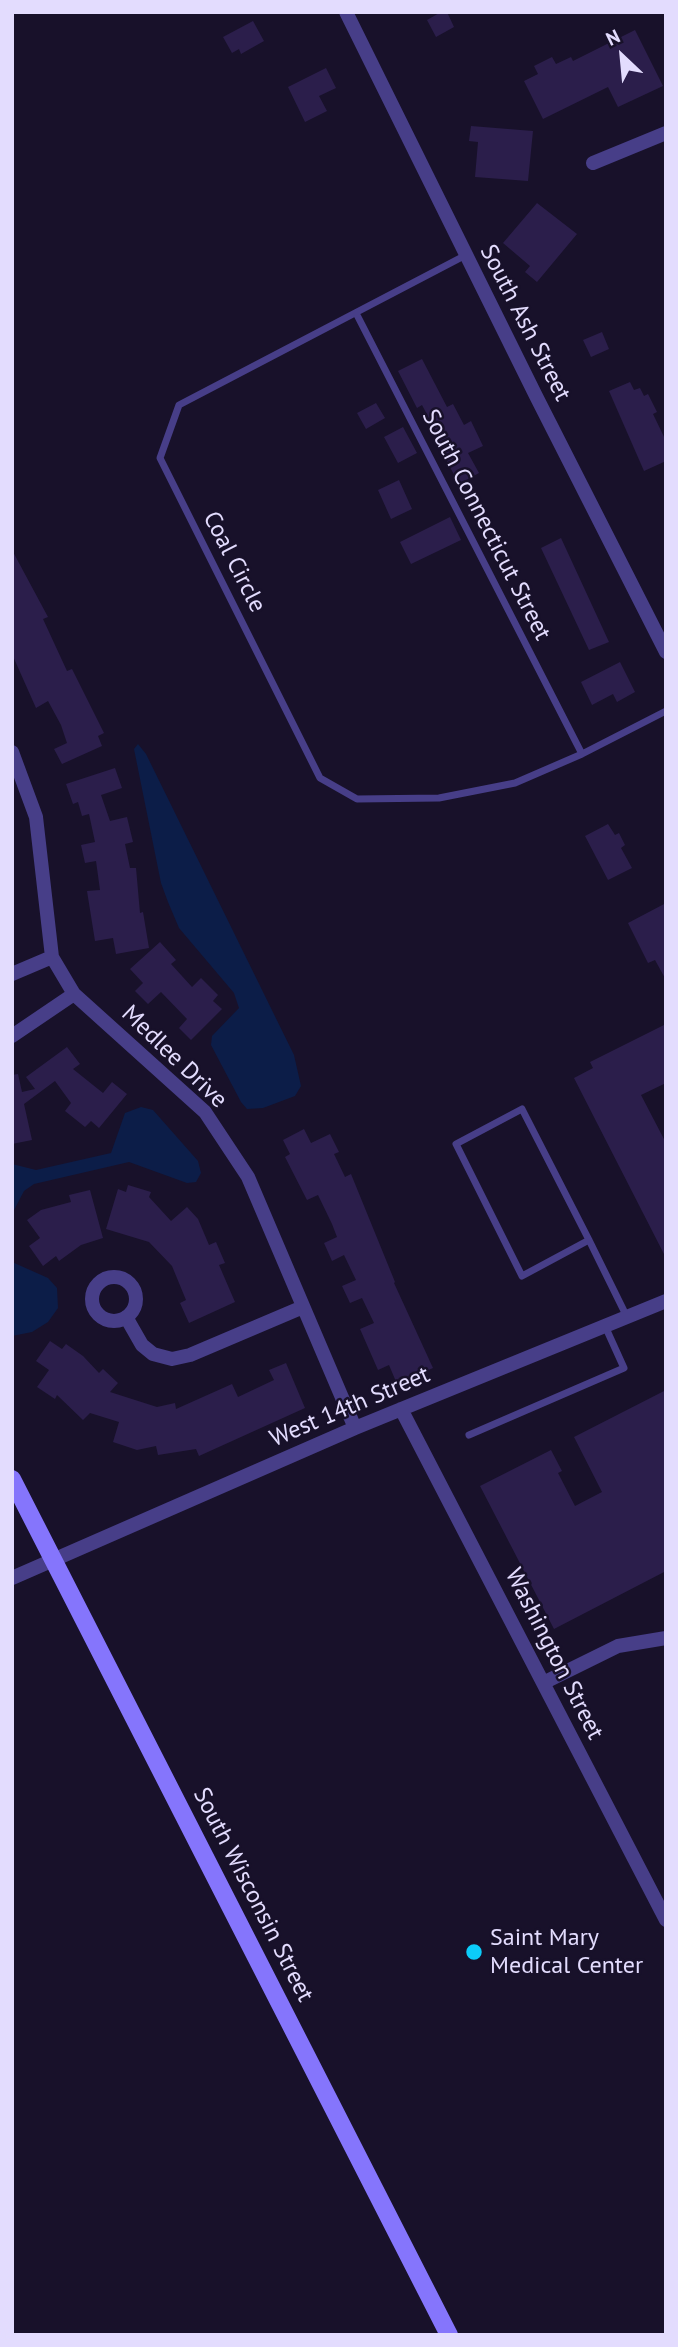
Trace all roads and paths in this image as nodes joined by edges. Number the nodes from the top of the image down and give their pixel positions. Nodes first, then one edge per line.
1 (346, 12) edge
2 (666, 133) edge
3 (593, 163) dead end
4 (466, 255) junction
5 (356, 313) junction
6 (666, 652) edge
7 (666, 711) edge
8 (12, 752) edge
9 (582, 754) junction
10 (52, 957) junction
11 (12, 974) edge
12 (74, 994) junction
13 (12, 1036) edge
14 (589, 1240) junction
15 (666, 1301) edge
16 (303, 1307) junction
17 (126, 1317) dead end
18 (627, 1317) junction
19 (605, 1325) junction
20 (401, 1409) junction
21 (355, 1428) junction
22 (469, 1435) dead end
23 (12, 1479) edge
24 (54, 1560) junction
25 (12, 1578) edge
26 (666, 1638) edge
27 (543, 1683) junction
28 (666, 1920) edge
29 (449, 2335) edge

1 - 4 street, South Ash Street
2 - 3 street
4 - 5 lane, Coal Circle
4 - 6 street, South Ash Street
5 - 9 lane, South Connecticut Street
5 - 9 lane, Coal Circle
7 - 9 lane, Coal Circle
8 - 10 street, Medlee Drive
10 - 11 street
10 - 12 street, Medlee Drive
12 - 13 street
12 - 16 street, Medlee Drive
14 - 14 lane
14 - 18 lane
15 - 18 street, West 14th Street
16 - 17 street
16 - 21 street, Medlee Drive
18 - 19 street, West 14th Street
19 - 20 street, West 14th Street
19 - 22 lane
20 - 21 street, West 14th Street
20 - 27 street, Washington Street
21 - 24 street, West 14th Street
23 - 24 street, South Wisconsin Street
24 - 25 street, West 14th Street
24 - 29 street, South Wisconsin Street
26 - 27 street
27 - 28 street, Washington Street

